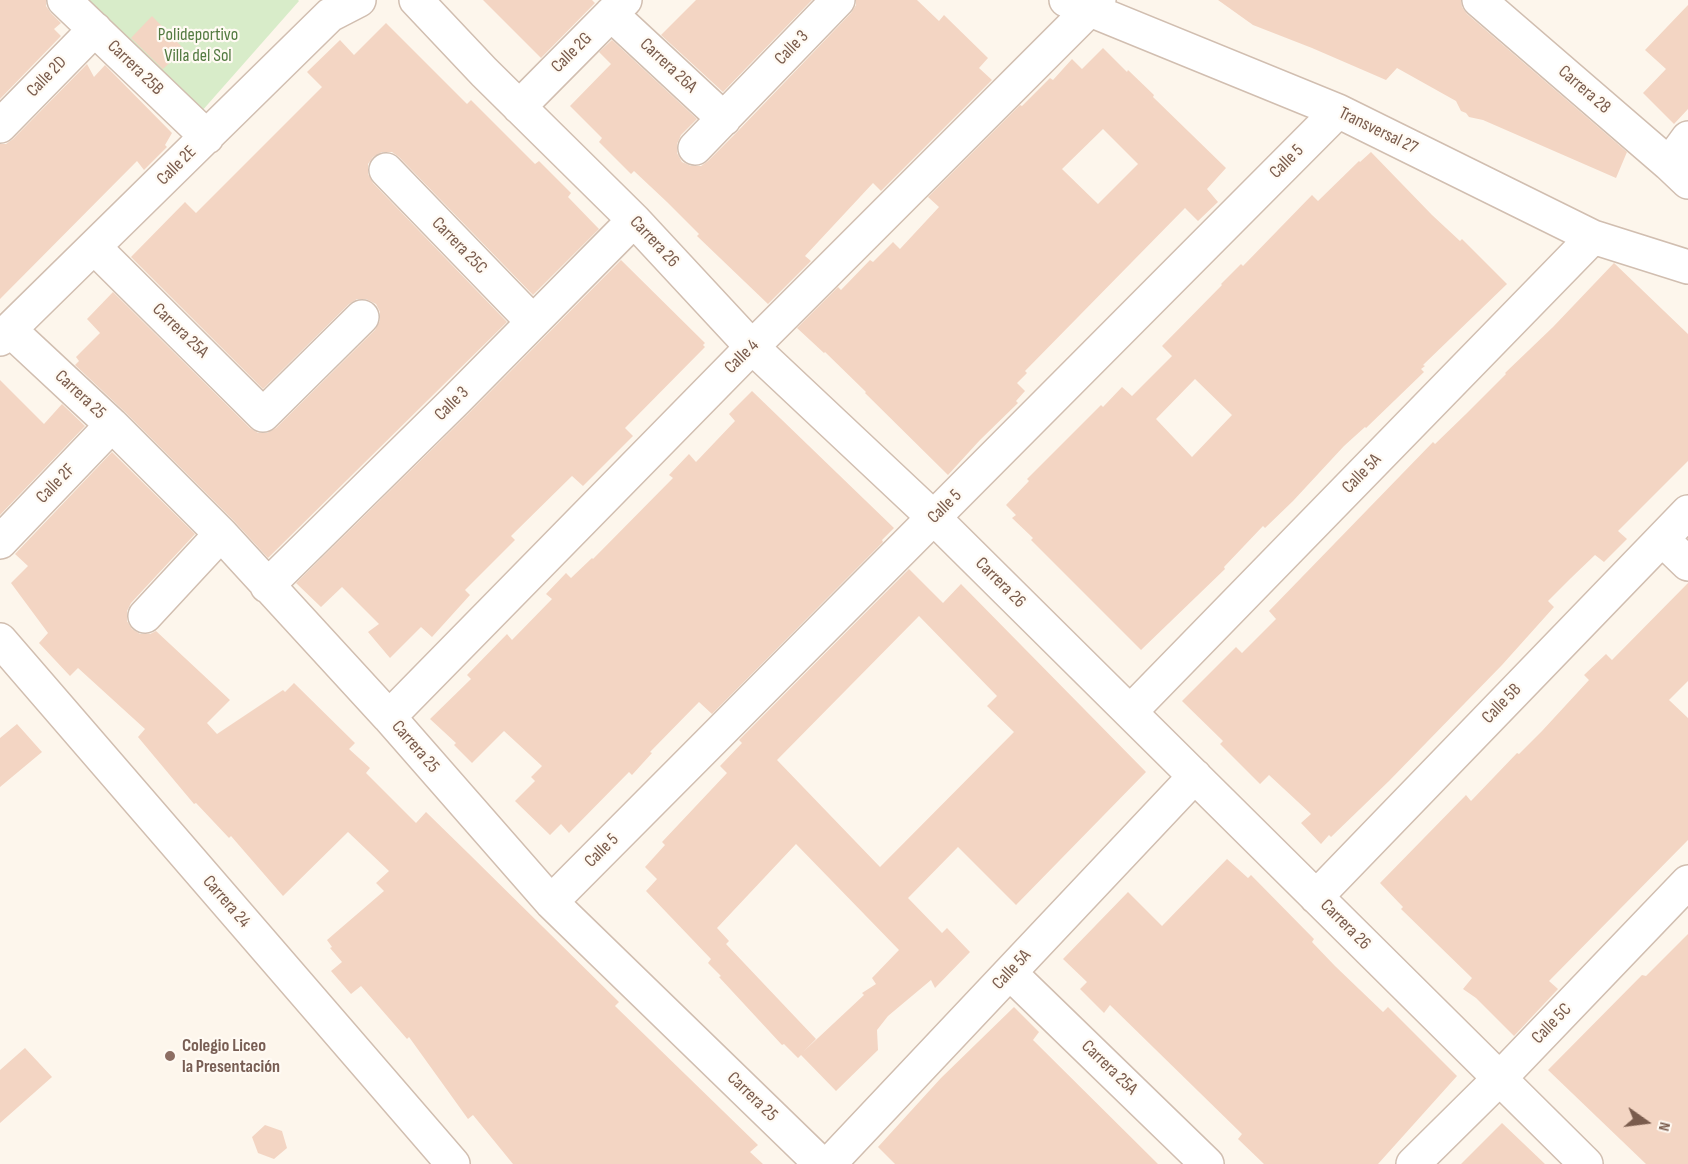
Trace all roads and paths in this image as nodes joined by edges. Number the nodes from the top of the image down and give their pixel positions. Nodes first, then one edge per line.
1 (64, 0) edge
2 (359, 0) edge
3 (416, 0) edge
4 (1479, 0) edge
5 (832, 2) edge
6 (1085, 3) edge
7 (618, 7) edge
8 (94, 29) junction
9 (519, 107) junction
10 (1338, 111) junction
11 (724, 119) junction
12 (0, 126) edge
13 (207, 137) junction
14 (695, 148) dead end
15 (1682, 161) edge
16 (386, 170) dead end
17 (633, 220) junction
18 (1593, 237) junction
19 (94, 247) junction
20 (1688, 267) edge
21 (362, 317) dead end
22 (533, 322) junction
23 (5, 335) edge
24 (752, 347) junction
25 (112, 425) junction
26 (1688, 512) edge
27 (934, 518) junction
28 (221, 534) junction
29 (1662, 539) junction
30 (0, 542) edge
31 (1688, 564) edge
32 (267, 586) junction
33 (145, 616) dead end
34 (0, 640) edge
35 (1130, 712) junction
36 (389, 717) junction
37 (1195, 776) junction
38 (1688, 882) edge
39 (1316, 897) junction
40 (551, 902) junction
41 (1010, 973) junction
42 (1500, 1078) junction
43 (453, 1164) edge
44 (821, 1164) edge
45 (829, 1164) edge
46 (1208, 1164) edge
47 (1413, 1164) edge
48 (1586, 1164) edge

1 - 8 street, Carrera 25B
2 - 13 street, Calle 2E
3 - 9 street, Carrera 26
4 - 15 street, Carrera 28
5 - 11 street, Calle 3
6 - 10 street, Transversal 27
6 - 24 street, Calle 4
7 - 9 street, Calle 2G
7 - 11 street, Carrera 26A
8 - 12 street, Calle 2D
8 - 13 street, Carrera 25B
9 - 17 street, Carrera 26
10 - 18 street, Transversal 27
10 - 27 street, Calle 5
11 - 14 street, Calle 3
13 - 19 street, Calle 2E
16 - 22 street, Carrera 25C
17 - 22 street, Calle 3
17 - 24 street, Carrera 26
18 - 20 street, Transversal 27
18 - 35 street, Calle 5A
19 - 21 street, Carrera 25A
19 - 23 street, Calle 2E
22 - 32 street, Calle 3
23 - 25 street, Carrera 25
24 - 27 street, Carrera 26
24 - 36 street, Calle 4
25 - 28 street, Carrera 25
25 - 30 street, Calle 2F
26 - 29 street, Calle 5B
27 - 35 street, Carrera 26
27 - 40 street, Calle 5
28 - 32 street, Carrera 25
28 - 33 street
29 - 31 street
29 - 39 street, Calle 5B
32 - 36 street, Carrera 25
34 - 43 street, Carrera 24
35 - 37 street, Carrera 26
36 - 40 street, Carrera 25
37 - 39 street, Carrera 26
37 - 41 street, Calle 5A
38 - 42 street, Calle 5C
39 - 42 street, Carrera 26
40 - 44 street, Carrera 25
41 - 45 street, Calle 5A
41 - 46 street, Carrera 25A
42 - 47 street, Calle 5C
42 - 48 street, Carrera 26

